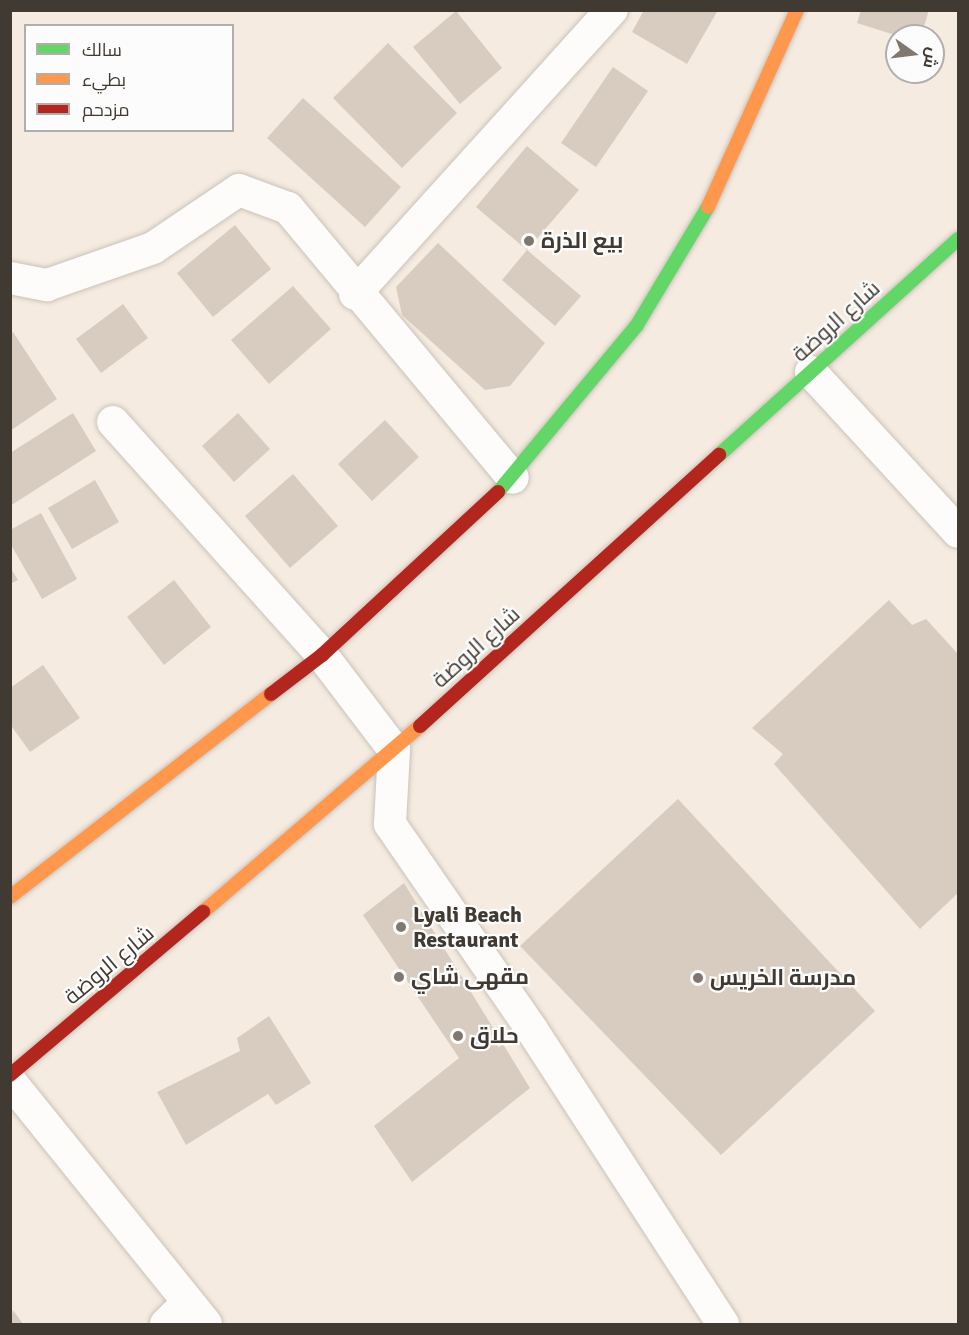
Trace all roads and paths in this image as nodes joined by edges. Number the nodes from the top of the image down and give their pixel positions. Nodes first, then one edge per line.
1 (612, 10) edge
2 (797, 10) edge
3 (958, 239) edge
4 (10, 278) edge
5 (355, 294) junction
6 (812, 372) junction
7 (113, 422) dead end
8 (513, 478) junction
9 (958, 532) edge
10 (322, 655) junction
11 (394, 750) junction
12 (10, 897) edge
13 (10, 1075) edge
14 (10, 1081) edge
15 (186, 1318) edge
16 (723, 1324) edge

1 - 5 street
2 - 8 main road
3 - 6 main road, شارع الروضة
4 - 5 street
5 - 8 street
6 - 9 street
6 - 11 main road, شارع الروضة
7 - 10 street
8 - 10 main road
10 - 11 street
10 - 12 main road
11 - 13 main road, شارع الروضة
11 - 16 street
14 - 15 street

